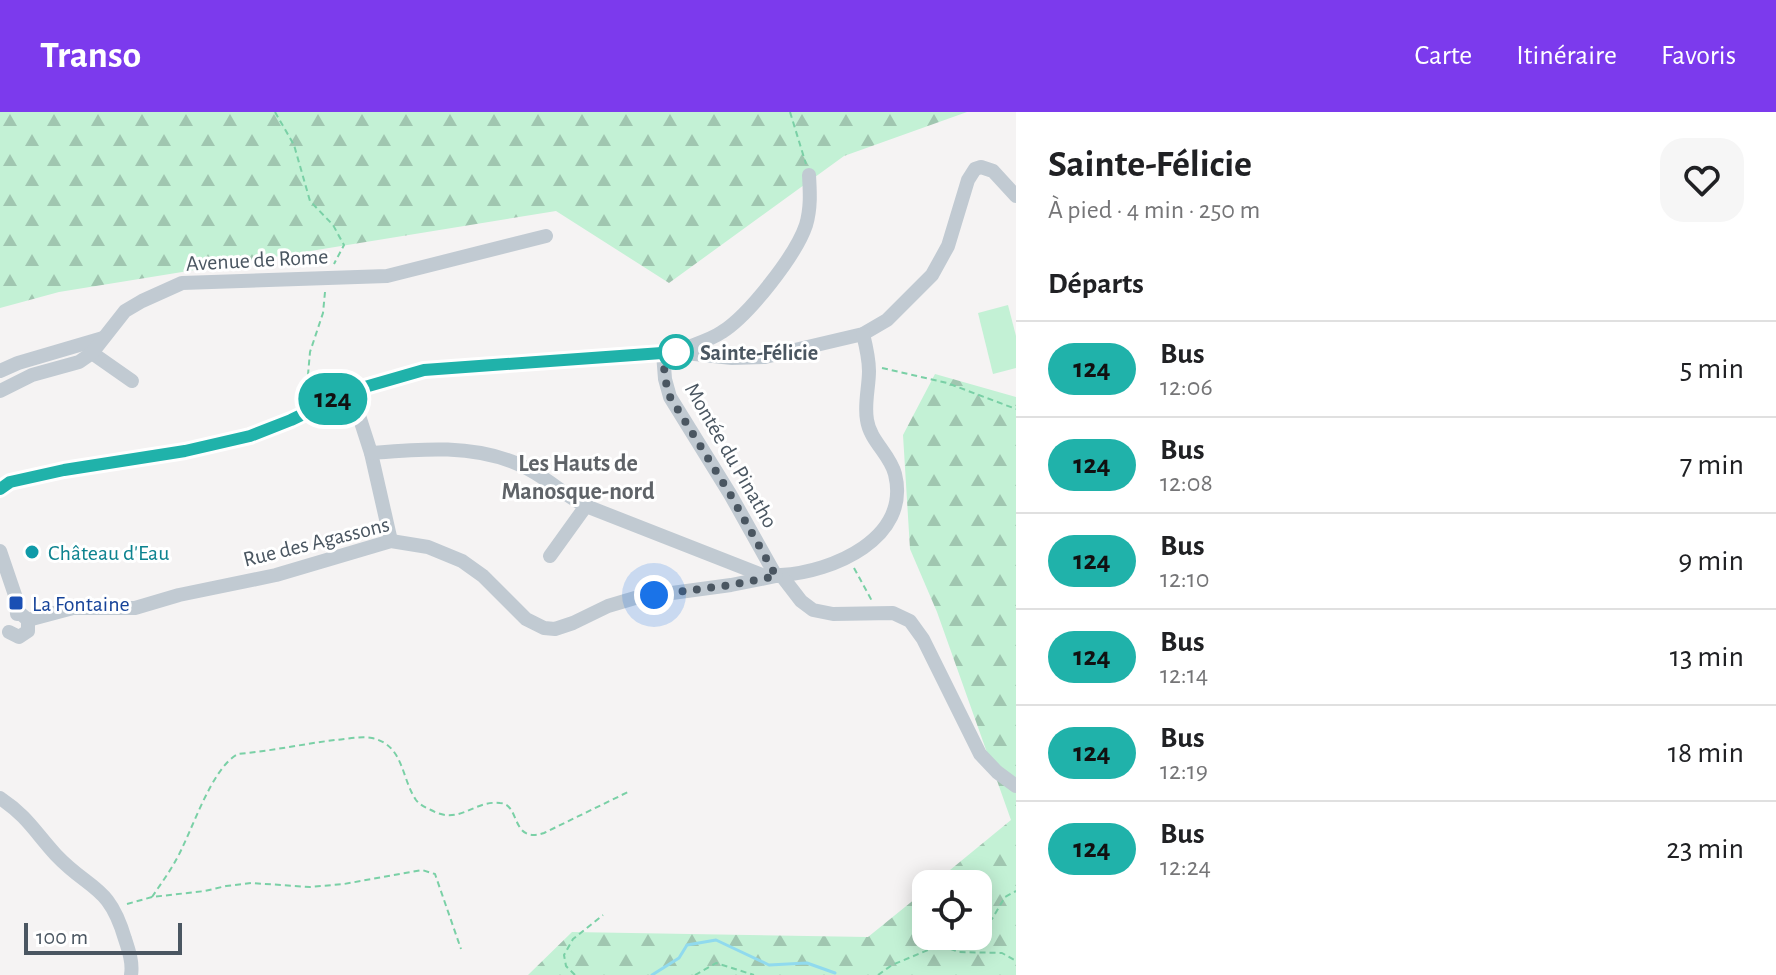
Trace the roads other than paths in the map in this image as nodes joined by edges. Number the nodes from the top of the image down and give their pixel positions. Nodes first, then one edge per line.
1 (809, 175) road end
2 (1016, 196) edge
3 (546, 236) dead end
4 (863, 334) junction
5 (103, 338) junction
6 (669, 352) junction
7 (92, 353) junction
8 (0, 371) edge
9 (132, 381) dead end
10 (0, 391) edge
11 (351, 391) junction
12 (371, 453) junction
13 (0, 489) edge
14 (586, 506) junction
15 (391, 541) junction
16 (0, 551) edge
17 (550, 556) dead end
18 (775, 576) junction
19 (23, 617) junction
20 (4, 634) edge
21 (1016, 786) edge
22 (0, 798) edge
23 (131, 975) edge

1 - 6 street
2 - 4 street
3 - 5 street, Avenue de Rome
4 - 6 street
4 - 18 street
5 - 7 street, Avenue de Rome
5 - 8 street
6 - 11 street
6 - 18 street, Montée du Pinatho
7 - 9 street
7 - 10 street
11 - 12 street
11 - 13 street
12 - 14 street
12 - 15 street
14 - 17 street
14 - 18 street
15 - 18 street, Rue des Agassons
15 - 19 street, Rue des Agassons
16 - 19 street
18 - 21 street, Montée du Pinatho
19 - 20 street
22 - 23 street

